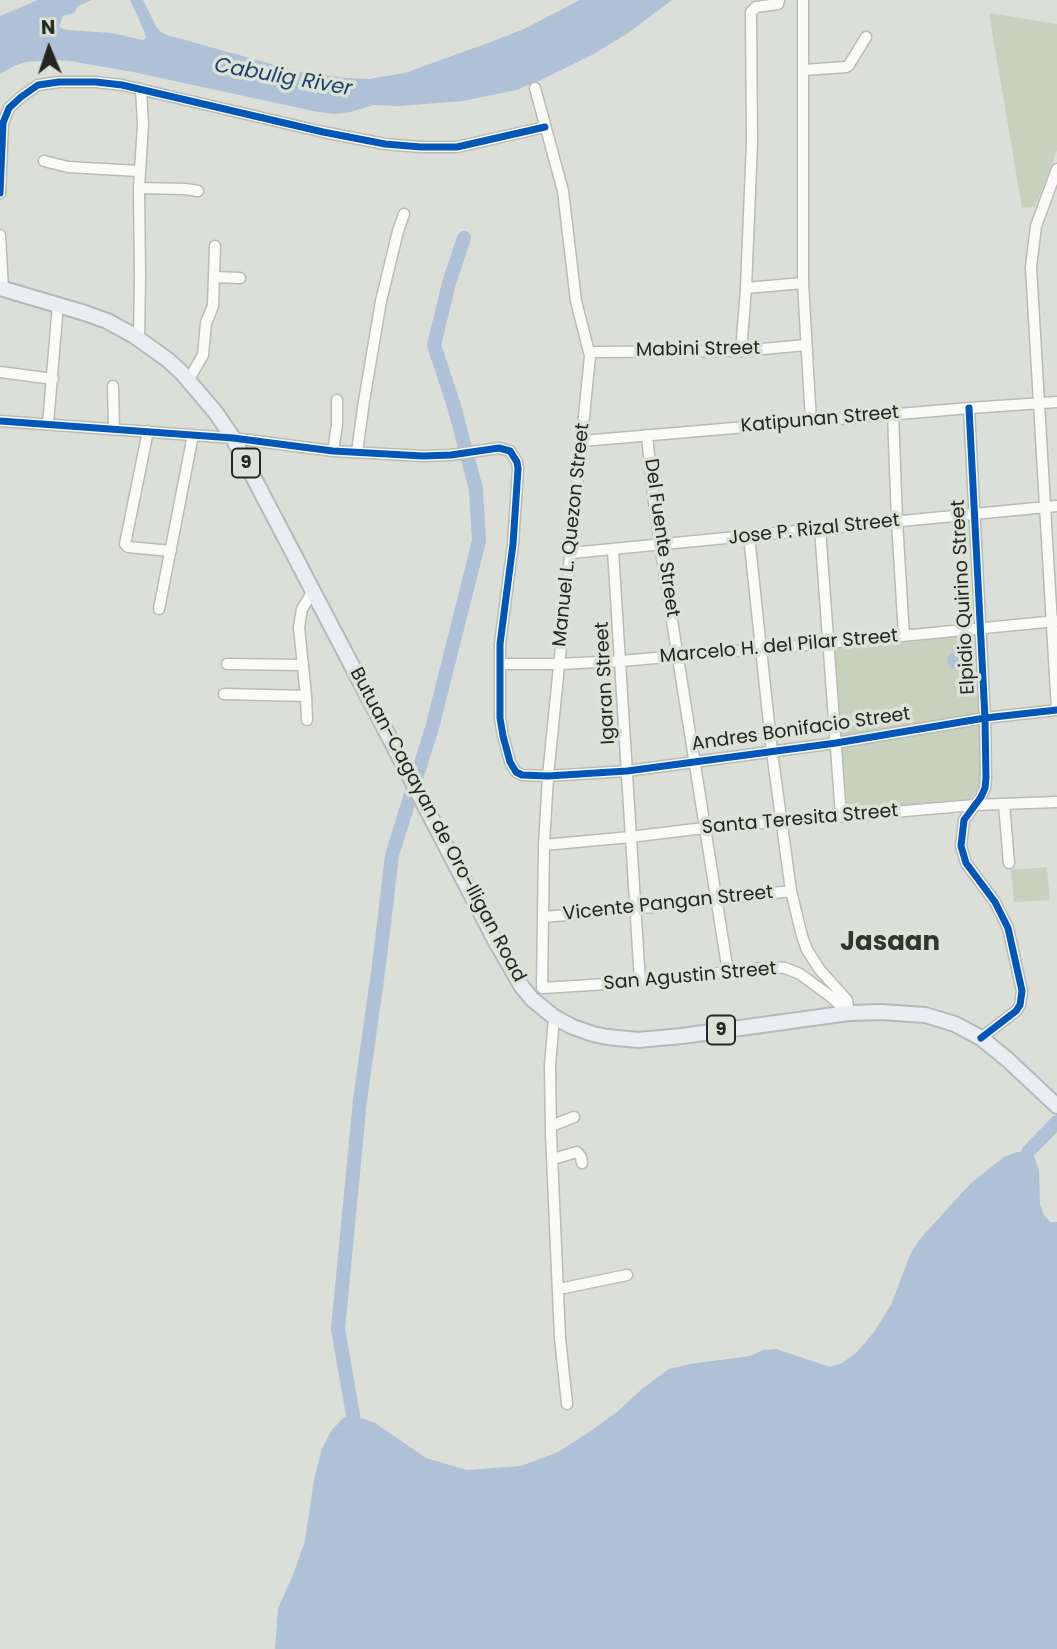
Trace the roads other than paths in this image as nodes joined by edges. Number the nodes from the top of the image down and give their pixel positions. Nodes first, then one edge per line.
1 (779, 0) edge
2 (803, 0) edge
3 (866, 37) dead end
4 (804, 70) junction
5 (535, 88) dead end
6 (141, 89) junction
7 (545, 127) junction
8 (44, 161) dead end
9 (1057, 169) edge
10 (139, 171) junction
11 (139, 188) junction
12 (198, 191) dead end
13 (0, 193) edge
14 (404, 214) dead end
15 (0, 235) edge
16 (215, 246) dead end
17 (215, 277) junction
18 (240, 278) dead end
19 (803, 283) junction
20 (1, 288) edge
21 (746, 288) junction
22 (58, 304) junction
23 (139, 339) junction
24 (806, 345) junction
25 (741, 351) junction
26 (590, 352) junction
27 (0, 372) edge
28 (52, 379) junction
29 (189, 379) junction
30 (113, 386) dead end
31 (337, 400) dead end
32 (1057, 402) edge
33 (1038, 403) junction
34 (969, 408) junction
35 (893, 414) junction
36 (0, 421) edge
37 (811, 422) junction
38 (47, 424) junction
39 (114, 429) junction
40 (148, 432) junction
41 (193, 435) junction
42 (647, 435) junction
43 (233, 438) junction
44 (582, 441) junction
45 (333, 451) junction
46 (357, 452) junction
47 (1057, 506) edge
48 (1045, 507) junction
49 (975, 514) junction
50 (897, 521) junction
51 (820, 529) junction
52 (749, 536) junction
53 (660, 545) junction
54 (613, 550) junction
55 (171, 551) junction
56 (570, 553) junction
57 (313, 591) junction
58 (159, 609) dead end
59 (1054, 621) edge
60 (981, 628) junction
61 (904, 636) junction
62 (829, 643) junction
63 (761, 648) junction
64 (677, 656) junction
65 (621, 661) junction
66 (227, 664) dead end
67 (500, 664) junction
68 (558, 664) junction
69 (302, 665) junction
70 (224, 694) dead end
71 (306, 696) junction
72 (1057, 710) edge
73 (985, 718) junction
74 (307, 720) dead end
75 (836, 743) junction
76 (772, 752) junction
77 (694, 762) junction
78 (627, 771) junction
79 (548, 776) junction
80 (1057, 802) edge
81 (1004, 804) junction
82 (975, 805) junction
83 (841, 816) junction
84 (782, 821) junction
85 (704, 828) junction
86 (630, 837) junction
87 (544, 845) junction
88 (1009, 863) dead end
89 (791, 891) junction
90 (716, 900) junction
91 (635, 909) junction
92 (544, 917) junction
93 (728, 972) junction
94 (639, 982) junction
95 (537, 993) junction
96 (830, 996) junction
97 (849, 1013) junction
98 (554, 1017) junction
99 (823, 1017) junction
100 (981, 1038) junction
101 (1057, 1106) edge
102 (574, 1117) dead end
103 (551, 1126) junction
104 (552, 1159) junction
105 (582, 1163) dead end
106 (627, 1275) dead end
107 (559, 1289) junction
108 (567, 1404) dead end

1 - 21 street
2 - 4 street
3 - 4 street
4 - 19 street
5 - 7 street, Manuel L. Quezon Street
6 - 7 street
6 - 10 street
6 - 13 street
7 - 26 street, Manuel L. Quezon Street
8 - 10 street
9 - 33 street
10 - 11 street
11 - 12 street
11 - 23 street
14 - 46 street
15 - 20 street
16 - 17 street
17 - 18 street
17 - 29 street
19 - 21 street
19 - 24 street
20 - 22 highway, Butuan-Cagayan de Oro-Iligan Road / 9
21 - 25 street
22 - 23 highway, Butuan-Cagayan de Oro-Iligan Road / 9
22 - 28 street
23 - 29 highway, Butuan-Cagayan de Oro-Iligan Road / 9
24 - 25 street, Mabini Street
24 - 37 street
25 - 26 street, Mabini Street
26 - 44 street, Manuel L. Quezon Street
27 - 28 street
28 - 38 street
29 - 43 highway, Butuan-Cagayan de Oro-Iligan Road / 9
30 - 39 street
31 - 45 street
32 - 33 street, Katipunan Street
33 - 34 street, Katipunan Street
33 - 48 street
34 - 35 street, Katipunan Street
34 - 49 street, Elpidio Quirino Street
35 - 37 street, Katipunan Street
35 - 50 street
36 - 38 street
37 - 42 street, Katipunan Street
38 - 39 street
39 - 40 street
40 - 41 street
40 - 55 street
41 - 43 street
41 - 55 street
42 - 44 street, Katipunan Street
42 - 53 street, Del Fuente Street
43 - 45 street
43 - 57 highway, Butuan-Cagayan de Oro-Iligan Road / 9
44 - 56 street, Manuel L. Quezon Street
45 - 46 street
46 - 67 street, Andres Bonifacio Street
47 - 48 street, Jose P. Rizal Street
48 - 49 street, Jose P. Rizal Street
48 - 59 street
49 - 50 street, Jose P. Rizal Street
49 - 60 street, Elpidio Quirino Street
50 - 51 street, Jose P. Rizal Street
50 - 61 street
51 - 52 street, Jose P. Rizal Street
51 - 62 street
52 - 53 street, Jose P. Rizal Street
52 - 63 street
53 - 54 street, Jose P. Rizal Street
53 - 64 street, Del Fuente Street
54 - 56 street, Jose P. Rizal Street
54 - 65 street, Igaran Street
55 - 58 street
56 - 68 street, Manuel L. Quezon Street
57 - 69 street
57 - 95 highway, Butuan-Cagayan de Oro-Iligan Road / 9
59 - 60 street, Marcelo H. del Pilar Street
59 - 72 street
60 - 61 street, Marcelo H. del Pilar Street
60 - 73 street, Elpidio Quirino Street
61 - 62 street, Marcelo H. del Pilar Street
62 - 63 street, Marcelo H. del Pilar Street
62 - 75 street
63 - 64 street, Marcelo H. del Pilar Street
63 - 76 street
64 - 65 street, Marcelo H. del Pilar Street
64 - 77 street, Del Fuente Street
65 - 68 street, Marcelo H. del Pilar Street
65 - 78 street, Igaran Street
66 - 69 street
67 - 68 street, Marcelo H. del Pilar Street
67 - 79 street, Andres Bonifacio Street
68 - 79 street, Manuel L. Quezon Street
69 - 71 street
70 - 71 street
71 - 74 street
72 - 73 street, Andres Bonifacio Street
73 - 75 street, Andres Bonifacio Street
73 - 82 street, Elpidio Quirino Street
75 - 76 street, Andres Bonifacio Street
75 - 83 street
76 - 77 street, Andres Bonifacio Street
76 - 84 street
77 - 78 street, Andres Bonifacio Street
77 - 85 street, Del Fuente Street
78 - 79 street, Andres Bonifacio Street
78 - 86 street, Igaran Street
79 - 87 street, Manuel L. Quezon Street
80 - 81 street, Santa Teresita Street
81 - 82 street, Santa Teresita Street
81 - 88 street
82 - 83 street, Santa Teresita Street
82 - 100 street, Elpidio Quirino Street
83 - 84 street, Santa Teresita Street
84 - 85 street, Santa Teresita Street
84 - 89 street
85 - 86 street, Santa Teresita Street
85 - 90 street, Del Fuente Street
86 - 87 street, Santa Teresita Street
86 - 91 street, Igaran Street
87 - 92 street, Manuel L. Quezon Street
89 - 90 street, Vicente Pangan Street
89 - 97 street
90 - 91 street, Vicente Pangan Street
90 - 93 street, Del Fuente Street
91 - 92 street, Vicente Pangan Street
91 - 94 street, Igaran Street
92 - 95 street, Manuel L. Quezon Street
93 - 94 street, San Agustin Street
93 - 96 street, San Agustin Street
94 - 95 street, San Agustin Street
95 - 98 highway, Butuan-Cagayan de Oro-Iligan Road / 9
96 - 97 street, San Agustin Street
96 - 99 street
97 - 99 highway, Butuan-Cagayan de Oro-Iligan Road / 9
97 - 100 highway, Butuan-Cagayan de Oro-Iligan Road / 9
98 - 99 highway, Butuan-Cagayan de Oro-Iligan Road / 9
98 - 103 street
100 - 101 highway, Butuan-Cagayan de Oro-Iligan Road / 9
102 - 103 street
103 - 104 street
104 - 105 street
104 - 107 street
106 - 107 street
107 - 108 street

